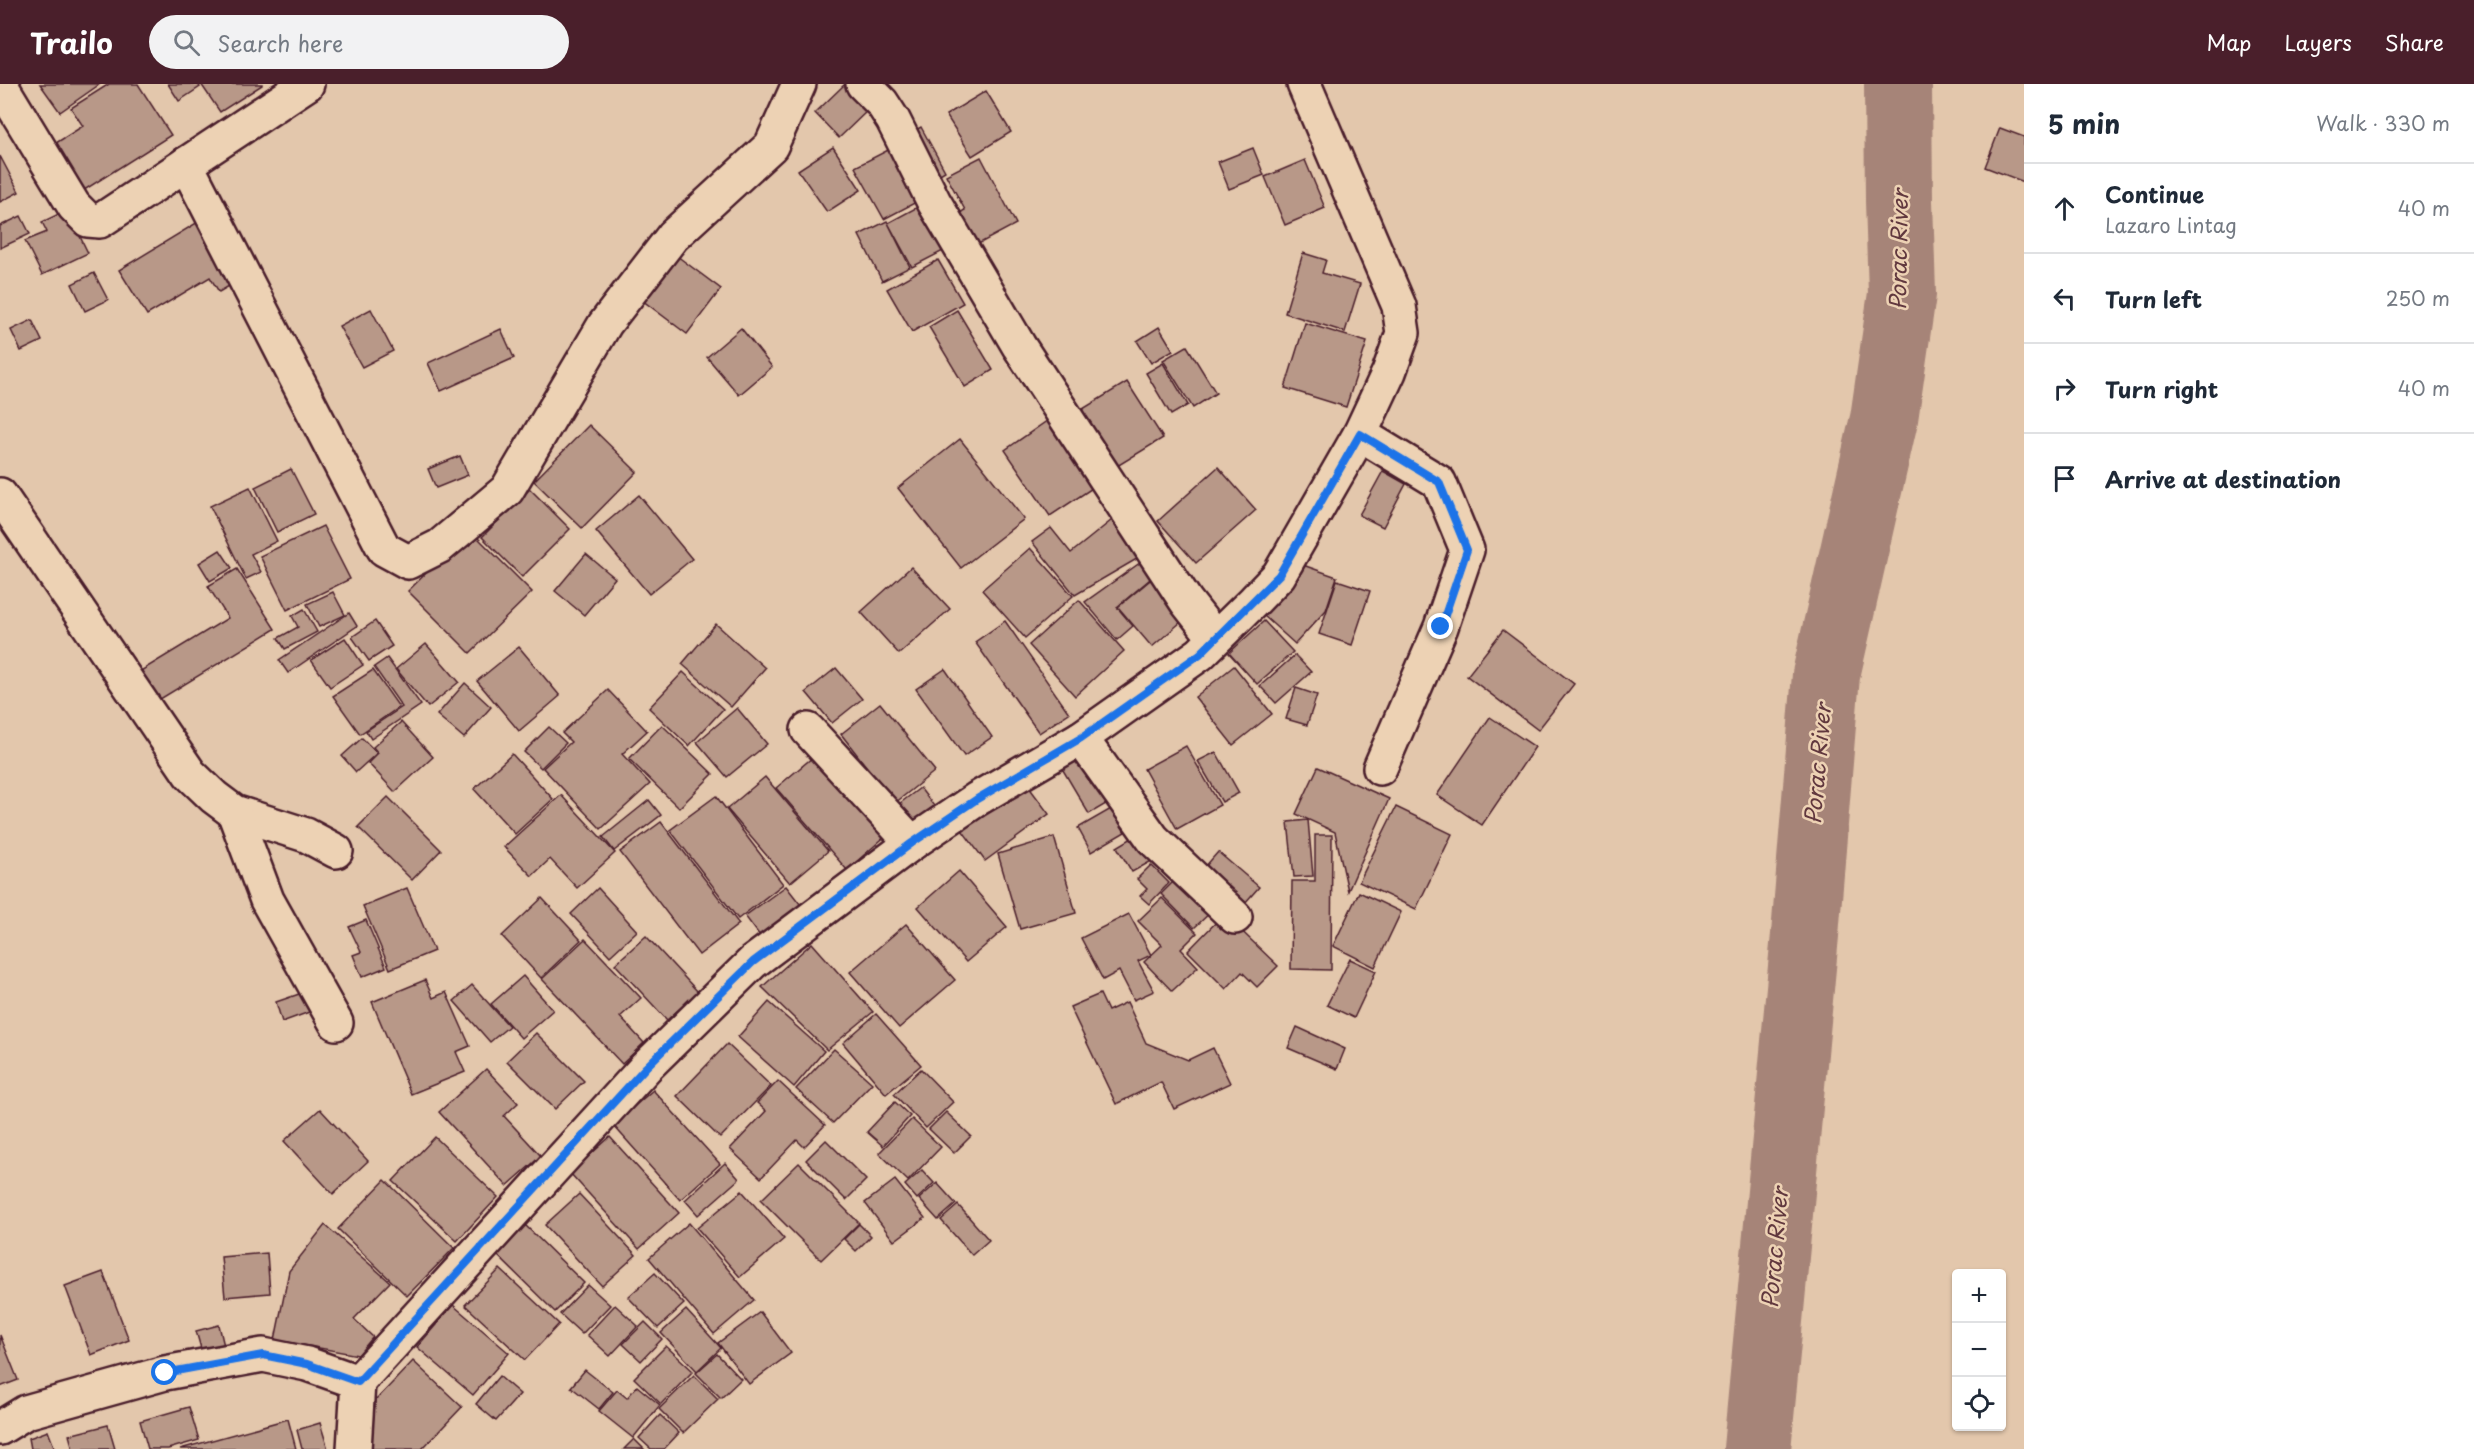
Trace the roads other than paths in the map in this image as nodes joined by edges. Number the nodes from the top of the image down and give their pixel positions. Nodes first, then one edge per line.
1 (0, 84) edge
2 (307, 84) edge
3 (799, 84) edge
4 (863, 84) edge
5 (1304, 84) edge
6 (186, 164) junction
7 (1360, 434) junction
8 (0, 495) edge
9 (1215, 638) junction
10 (808, 730) dead end
11 (1081, 738) junction
12 (1380, 768) dead end
13 (234, 812) junction
14 (912, 843) junction
15 (336, 851) dead end
16 (1235, 916) dead end
17 (336, 1023) dead end
18 (358, 1382) junction
19 (0, 1428) edge
20 (354, 1449) edge

1 - 6 street
2 - 6 street
3 - 6 street
4 - 9 street
5 - 7 street
7 - 9 street
7 - 12 street
8 - 13 street
9 - 11 street
10 - 14 street
11 - 14 street
11 - 16 street
13 - 15 street
13 - 17 street
14 - 18 street
18 - 19 street
18 - 20 street

